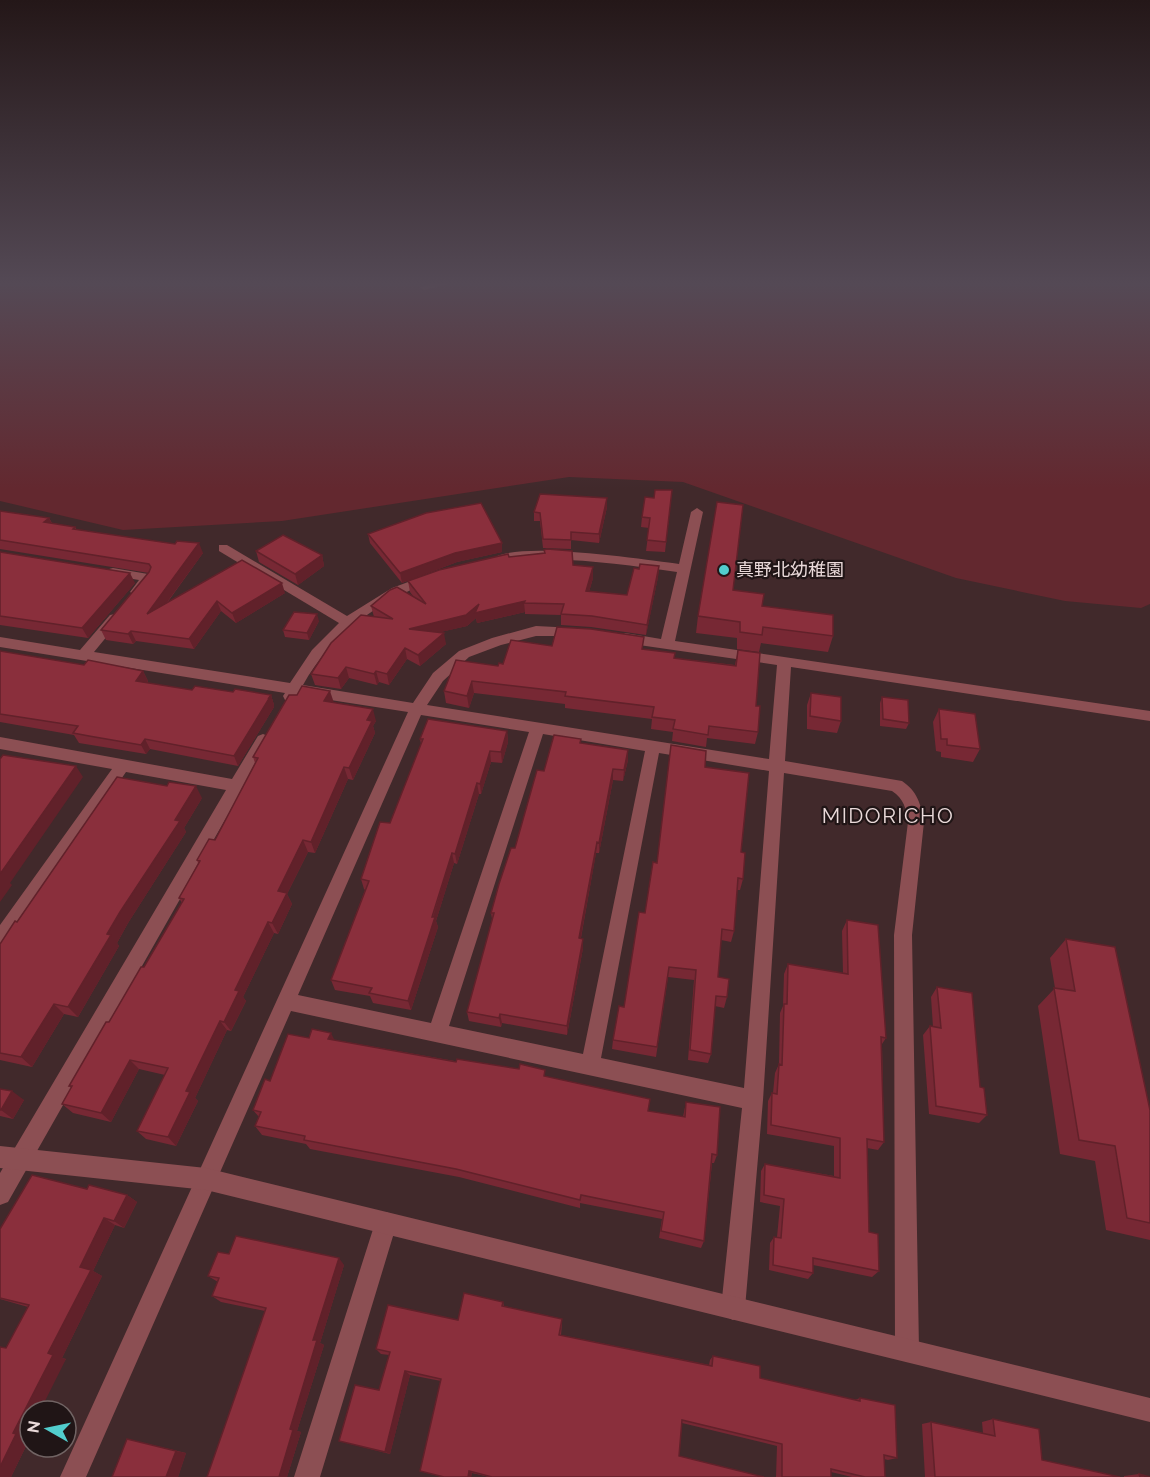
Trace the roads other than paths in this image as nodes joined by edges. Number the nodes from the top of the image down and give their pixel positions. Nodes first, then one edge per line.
1 (697, 512) dead end
2 (223, 548) dead end
3 (484, 563) edge
4 (684, 569) junction
5 (102, 571) edge
6 (441, 574) edge
7 (347, 622) junction
8 (591, 634) edge
9 (613, 636) edge
10 (0, 642) edge
11 (667, 644) junction
12 (84, 655) junction
13 (784, 662) junction
14 (294, 689) junction
15 (282, 708) edge
16 (417, 708) junction
17 (1150, 716) edge
18 (271, 728) edge
19 (538, 728) junction
20 (6, 744) edge
21 (653, 746) junction
22 (0, 760) edge
23 (123, 765) junction
24 (776, 766) junction
25 (236, 786) junction
26 (0, 940) edge
27 (286, 1001) junction
28 (437, 1034) junction
29 (590, 1066) junction
30 (753, 1100) junction
31 (10, 1158) edge
32 (206, 1179) junction
33 (0, 1194) edge
34 (386, 1223) junction
35 (733, 1308) junction
36 (907, 1350) junction
37 (1150, 1410) edge
38 (73, 1477) edge
39 (308, 1477) edge

1 - 4 street
2 - 7 street
3 - 4 street
4 - 11 street
5 - 12 street
6 - 7 street
7 - 14 street
8 - 16 street
9 - 11 street
10 - 12 street
11 - 13 street
12 - 14 street
13 - 17 street
13 - 24 street
14 - 15 street
14 - 16 street
16 - 19 street
16 - 27 street
18 - 25 street
19 - 21 street
19 - 28 street
20 - 22 street
20 - 23 street
21 - 24 street
21 - 29 street
23 - 25 street
23 - 26 street
24 - 30 street
24 - 36 street
25 - 31 street
27 - 28 street
27 - 32 street
28 - 29 street
29 - 30 street
30 - 35 street
31 - 32 street
31 - 33 street
32 - 34 street
32 - 38 street
34 - 35 street
34 - 39 street
35 - 36 street
36 - 37 street

